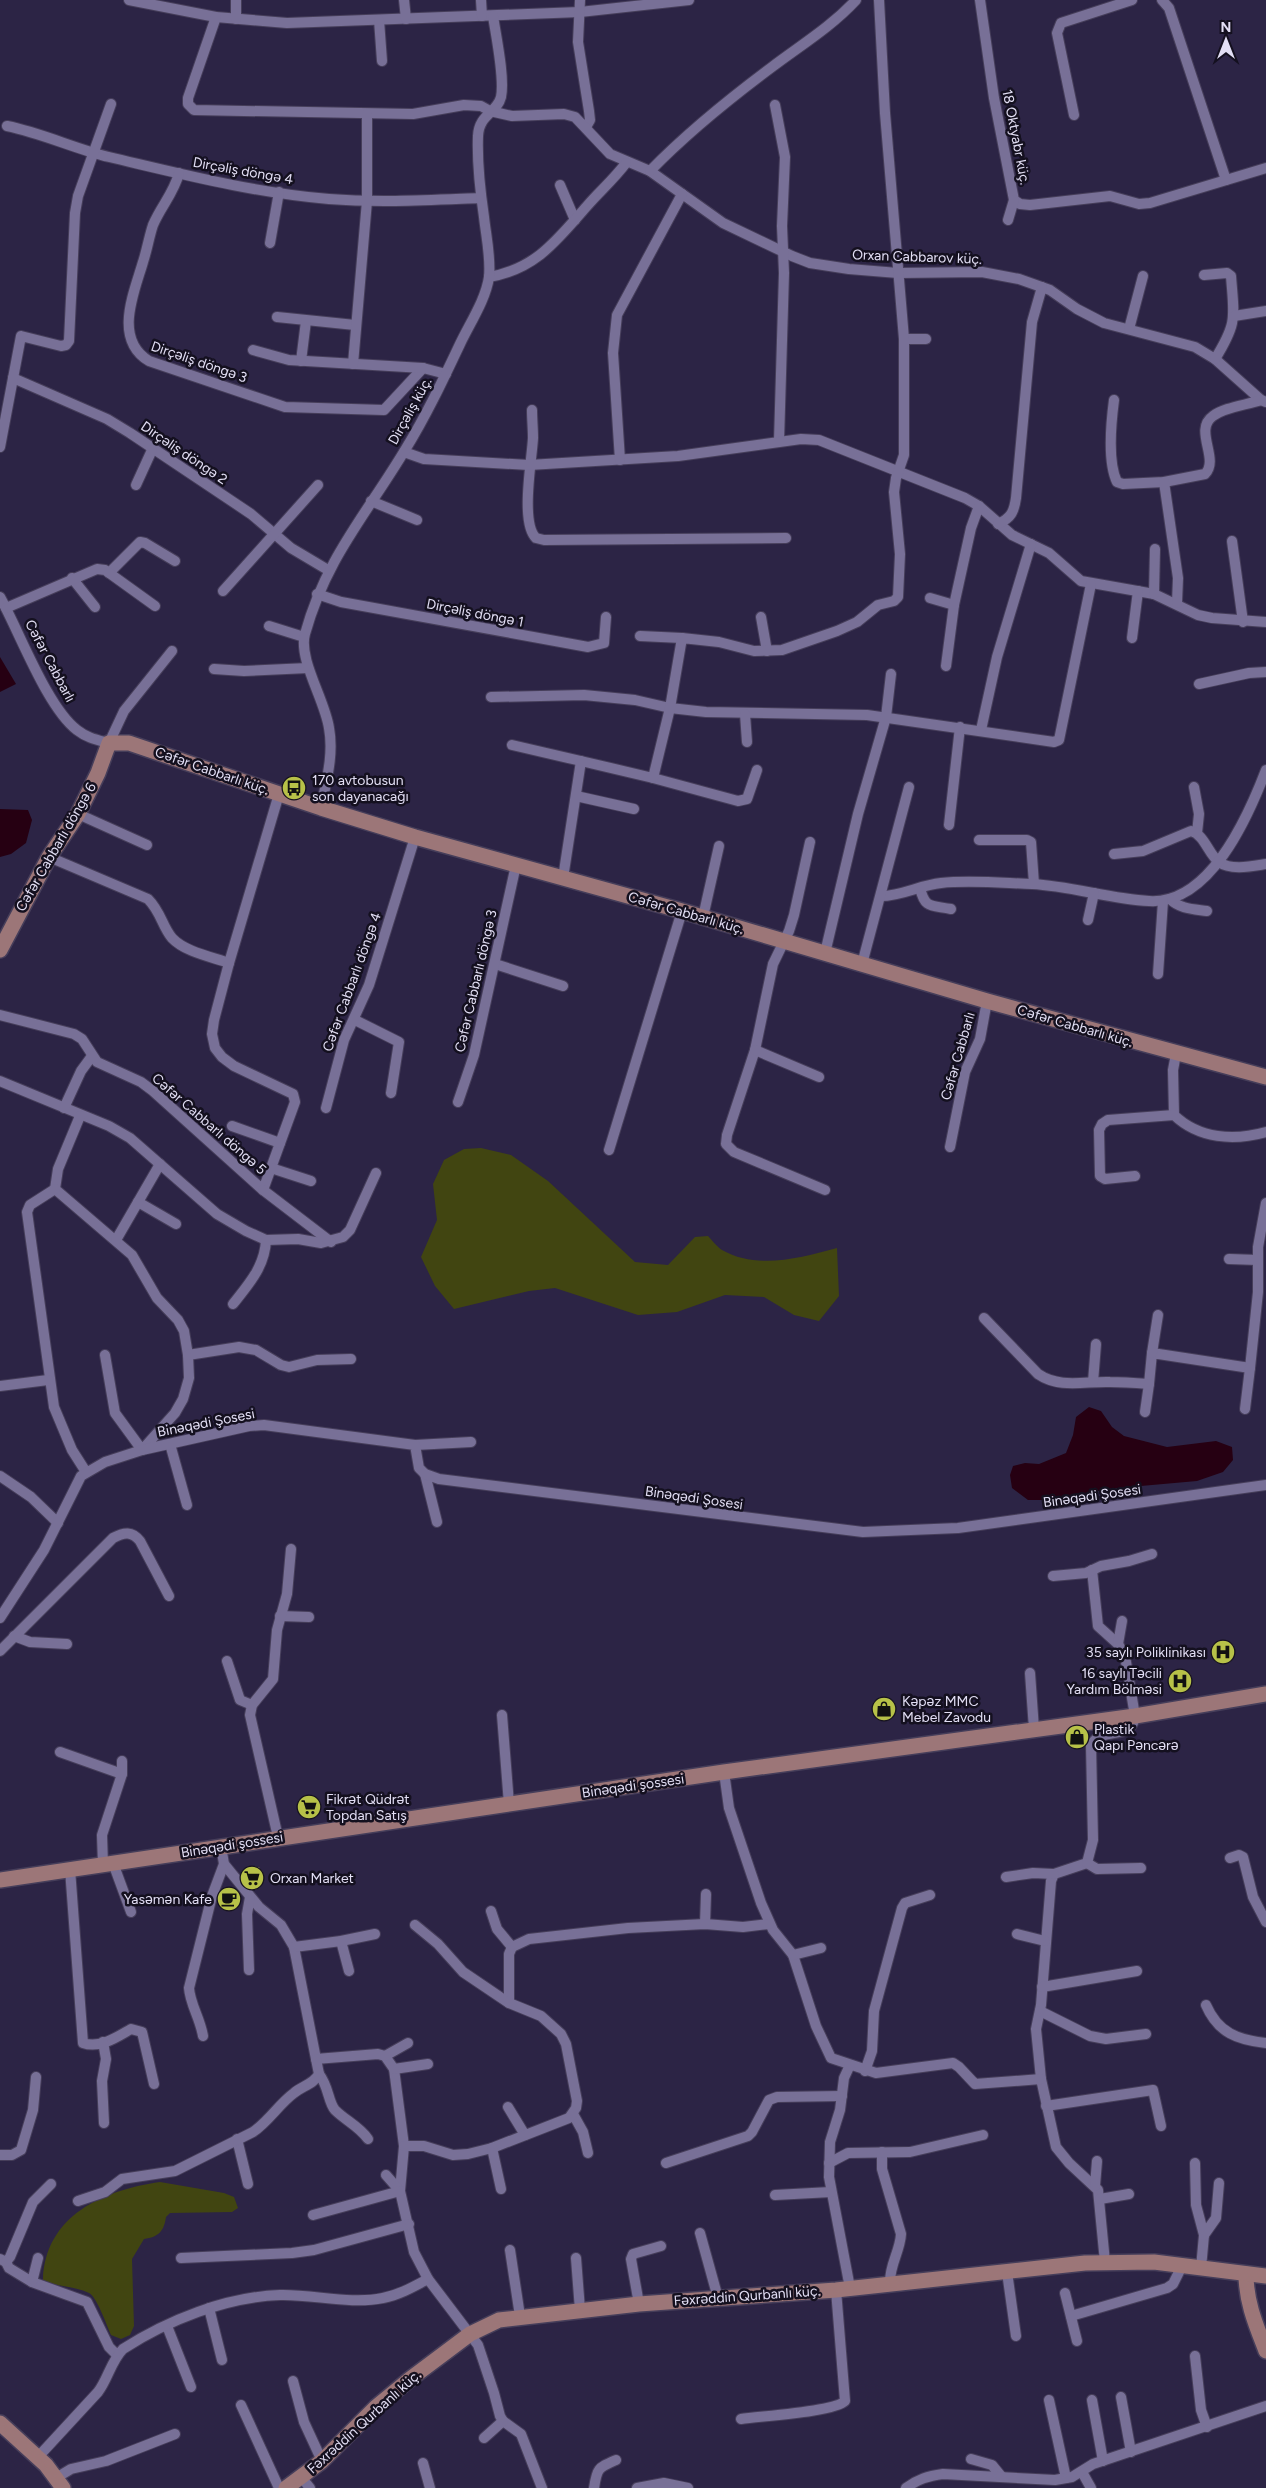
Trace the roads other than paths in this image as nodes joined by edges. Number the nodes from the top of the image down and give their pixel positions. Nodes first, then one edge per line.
1 (129, 0) edge
2 (236, 0) edge
3 (404, 0) edge
4 (481, 0) edge
5 (580, 0) edge
6 (689, 0) edge
7 (856, 0) edge
8 (879, 0) edge
9 (980, 0) edge
10 (1132, 0) edge
11 (1162, 0) edge
12 (580, 12) junction
13 (482, 16) junction
14 (493, 16) junction
15 (216, 17) junction
16 (236, 19) junction
17 (406, 19) junction
18 (379, 20) junction
19 (382, 61) dead end
20 (111, 104) dead end
21 (775, 105) dead end
22 (490, 111) junction
23 (367, 114) junction
24 (1074, 115) dead end
25 (7, 126) dead end
26 (586, 127) junction
27 (95, 153) junction
28 (626, 162) junction
29 (1266, 168) edge
30 (650, 172) junction
31 (179, 173) junction
32 (1226, 180) junction
33 (560, 185) dead end
34 (279, 192) junction
35 (682, 194) junction
36 (481, 198) junction
37 (367, 200) junction
38 (1014, 200) junction
39 (575, 220) junction
40 (1008, 220) dead end
41 (270, 243) dead end
42 (784, 252) junction
43 (898, 273) junction
44 (1204, 275) dead end
45 (1143, 276) dead end
46 (489, 277) junction
47 (1042, 287) junction
48 (1266, 311) edge
49 (1234, 316) junction
50 (277, 317) dead end
51 (306, 321) junction
52 (355, 325) junction
53 (1129, 329) junction
54 (926, 338) dead end
55 (904, 339) junction
56 (252, 350) dead end
57 (1215, 359) junction
58 (301, 361) junction
59 (353, 364) junction
60 (423, 368) junction
61 (446, 374) junction
62 (13, 378) junction
63 (1114, 400) dead end
64 (1264, 401) edge
65 (532, 410) dead end
66 (779, 441) junction
67 (0, 447) edge
68 (152, 450) junction
69 (404, 452) junction
70 (620, 460) junction
71 (529, 465) junction
72 (899, 471) junction
73 (1164, 482) junction
74 (136, 485) dead end
75 (318, 485) dead end
76 (371, 501) junction
77 (979, 506) junction
78 (417, 520) dead end
79 (998, 524) junction
80 (274, 534) junction
81 (786, 538) dead end
82 (1232, 541) dead end
83 (1031, 544) junction
84 (1155, 550) dead end
85 (176, 561) dead end
86 (328, 570) junction
87 (109, 573) junction
88 (72, 578) junction
89 (1090, 584) junction
90 (223, 591) dead end
91 (1138, 591) junction
92 (318, 594) junction
93 (1154, 594) junction
94 (0, 597) edge
95 (930, 598) dead end
96 (1177, 603) junction
97 (954, 605) junction
98 (155, 606) dead end
99 (95, 607) dead end
100 (6, 608) junction
101 (761, 617) dead end
102 (606, 618) dead end
103 (1243, 622) junction
104 (1266, 622) edge
105 (269, 626) dead end
106 (640, 636) dead end
107 (304, 637) junction
108 (682, 638) junction
109 (1132, 638) dead end
110 (172, 650) dead end
111 (768, 651) junction
112 (946, 666) dead end
113 (308, 668) junction
114 (214, 669) dead end
115 (1266, 672) edge
116 (891, 674) dead end
117 (1199, 684) dead end
118 (491, 697) dead end
119 (670, 708) junction
120 (745, 714) junction
121 (886, 717) junction
122 (960, 727) junction
123 (981, 730) junction
124 (746, 742) dead end
125 (110, 743) junction
126 (512, 745) dead end
127 (581, 760) junction
128 (757, 770) dead end
129 (1266, 770) edge
130 (654, 778) junction
131 (909, 787) dead end
132 (1194, 787) dead end
133 (279, 794) junction
134 (576, 796) junction
135 (321, 808) junction
136 (634, 809) dead end
137 (78, 814) junction
138 (949, 825) dead end
139 (1197, 833) junction
140 (415, 837) junction
141 (979, 840) dead end
142 (810, 842) dead end
143 (147, 845) dead end
144 (720, 846) dead end
145 (1114, 854) dead end
146 (49, 857) junction
147 (1218, 862) junction
148 (1266, 864) edge
149 (516, 865) junction
150 (563, 878) junction
151 (1034, 884) junction
152 (920, 888) junction
153 (1094, 893) junction
154 (881, 896) junction
155 (1166, 899) junction
156 (951, 909) dead end
157 (682, 911) junction
158 (1207, 911) dead end
159 (703, 917) junction
160 (1088, 920) dead end
161 (784, 941) junction
162 (0, 950) edge
163 (825, 953) junction
164 (229, 963) junction
165 (495, 964) junction
166 (862, 964) junction
167 (1158, 974) dead end
168 (563, 986) dead end
169 (987, 1001) junction
170 (0, 1016) edge
171 (355, 1020) junction
172 (755, 1050) junction
173 (1176, 1054) junction
174 (92, 1056) junction
175 (819, 1077) dead end
176 (1266, 1077) edge
177 (0, 1081) edge
178 (391, 1093) dead end
179 (458, 1102) dead end
180 (64, 1108) junction
181 (326, 1108) dead end
182 (1174, 1115) junction
183 (80, 1116) junction
184 (232, 1126) dead end
185 (1266, 1132) edge
186 (280, 1144) junction
187 (950, 1147) dead end
188 (610, 1150) dead end
189 (160, 1164) junction
190 (271, 1168) junction
191 (376, 1173) dead end
192 (1135, 1176) dead end
193 (311, 1182) dead end
194 (55, 1189) junction
195 (263, 1190) junction
196 (825, 1190) dead end
197 (138, 1202) junction
198 (1266, 1203) edge
199 (176, 1224) dead end
200 (116, 1240) junction
201 (266, 1240) junction
202 (331, 1242) junction
203 (1229, 1259) dead end
204 (1258, 1260) junction
205 (233, 1304) dead end
206 (1158, 1315) dead end
207 (984, 1318) dead end
208 (1096, 1344) dead end
209 (1152, 1353) junction
210 (105, 1355) dead end
211 (188, 1355) junction
212 (351, 1359) dead end
213 (1250, 1368) junction
214 (48, 1380) junction
215 (1093, 1382) junction
216 (1149, 1384) junction
217 (0, 1386) edge
218 (1245, 1409) dead end
219 (1145, 1412) dead end
220 (471, 1442) dead end
221 (170, 1444) junction
222 (415, 1445) junction
223 (142, 1450) junction
224 (86, 1472) junction
225 (426, 1474) junction
226 (1, 1479) edge
227 (1266, 1485) edge
228 (187, 1505) dead end
229 (438, 1522) dead end
230 (58, 1523) junction
231 (291, 1549) dead end
232 (1152, 1554) dead end
233 (1092, 1570) junction
234 (1053, 1576) dead end
235 (169, 1596) dead end
236 (280, 1616) junction
237 (309, 1617) dead end
238 (0, 1618) edge
239 (1122, 1621) dead end
240 (14, 1636) junction
241 (67, 1644) dead end
242 (1118, 1644) junction
243 (0, 1651) edge
244 (227, 1661) dead end
245 (1030, 1673) dead end
246 (1266, 1694) edge
247 (252, 1705) junction
248 (502, 1715) dead end
249 (1135, 1716) junction
250 (1034, 1729) junction
251 (60, 1752) dead end
252 (122, 1760) dead end
253 (724, 1772) junction
254 (122, 1774) junction
255 (509, 1804) junction
256 (278, 1837) junction
257 (221, 1846) junction
258 (1230, 1858) dead end
259 (1087, 1863) junction
260 (108, 1864) junction
261 (224, 1864) junction
262 (1142, 1868) dead end
263 (70, 1869) junction
264 (1054, 1874) junction
265 (1006, 1877) dead end
266 (0, 1880) edge
267 (706, 1894) dead end
268 (930, 1895) dead end
269 (250, 1897) junction
270 (491, 1911) dead end
271 (130, 1912) dead end
272 (1266, 1922) edge
273 (704, 1924) junction
274 (769, 1924) junction
275 (415, 1925) dead end
276 (375, 1934) dead end
277 (1017, 1934) dead end
278 (1045, 1940) junction
279 (341, 1942) junction
280 (294, 1947) junction
281 (512, 1947) junction
282 (821, 1948) dead end
283 (793, 1955) junction
284 (249, 1970) dead end
285 (349, 1971) dead end
286 (1137, 1971) dead end
287 (1042, 1987) junction
288 (509, 2002) junction
289 (1206, 2005) dead end
290 (1040, 2011) junction
291 (1146, 2034) dead end
292 (203, 2036) dead end
293 (103, 2042) junction
294 (408, 2043) dead end
295 (1266, 2043) edge
296 (385, 2056) junction
297 (316, 2059) junction
298 (428, 2064) dead end
299 (850, 2065) junction
300 (394, 2069) junction
301 (865, 2070) junction
302 (319, 2074) junction
303 (36, 2077) dead end
304 (1041, 2079) junction
305 (154, 2084) dead end
306 (842, 2096) junction
307 (1046, 2106) junction
308 (508, 2107) dead end
309 (574, 2114) junction
310 (104, 2123) dead end
311 (1161, 2126) dead end
312 (525, 2135) junction
313 (983, 2135) dead end
314 (237, 2139) junction
315 (368, 2139) dead end
316 (404, 2146) junction
317 (492, 2148) junction
318 (882, 2152) junction
319 (588, 2153) dead end
320 (0, 2155) edge
321 (1097, 2161) dead end
322 (666, 2163) dead end
323 (829, 2163) junction
324 (1195, 2163) dead end
325 (386, 2175) dead end
326 (51, 2184) dead end
327 (248, 2184) dead end
328 (1219, 2184) dead end
329 (1095, 2186) junction
330 (501, 2189) dead end
331 (400, 2191) junction
332 (831, 2192) junction
333 (1129, 2194) dead end
334 (775, 2195) dead end
335 (1100, 2199) junction
336 (78, 2201) dead end
337 (313, 2215) dead end
338 (409, 2224) junction
339 (700, 2233) dead end
340 (1204, 2235) junction
341 (661, 2246) dead end
342 (510, 2250) dead end
343 (38, 2258) dead end
344 (180, 2258) dead end
345 (576, 2258) dead end
346 (3, 2260) edge
347 (1105, 2262) junction
348 (1182, 2266) junction
349 (1200, 2268) junction
350 (1007, 2272) junction
351 (1246, 2274) junction
352 (1266, 2276) edge
353 (428, 2279) junction
354 (32, 2282) junction
355 (890, 2284) junction
356 (843, 2289) junction
357 (1065, 2293) dead end
358 (718, 2298) junction
359 (639, 2304) junction
360 (209, 2308) junction
361 (580, 2310) junction
362 (520, 2316) junction
363 (1071, 2316) junction
364 (167, 2326) junction
365 (470, 2334) junction
366 (1016, 2336) dead end
367 (1077, 2341) dead end
368 (1266, 2351) edge
369 (117, 2355) junction
370 (1194, 2356) dead end
371 (222, 2360) dead end
372 (293, 2381) dead end
373 (190, 2386) dead end
374 (1121, 2397) dead end
375 (1049, 2400) dead end
376 (1092, 2400) dead end
377 (241, 2405) dead end
378 (1266, 2406) edge
379 (741, 2419) dead end
380 (503, 2421) junction
381 (0, 2423) edge
382 (1207, 2427) junction
383 (175, 2434) dead end
384 (484, 2438) dead end
385 (1131, 2452) junction
386 (38, 2457) junction
387 (971, 2459) dead end
388 (616, 2460) dead end
389 (1103, 2460) junction
390 (322, 2461) junction
391 (423, 2463) dead end
392 (1082, 2472) junction
393 (1001, 2476) junction
394 (1066, 2478) junction
395 (60, 2483) edge
396 (306, 2483) edge
397 (279, 2488) edge
398 (286, 2488) edge
399 (430, 2488) edge
400 (542, 2488) edge
401 (594, 2488) edge
402 (636, 2488) edge
403 (688, 2488) edge
404 (906, 2488) edge
405 (1091, 2488) edge

1 - 15 street
2 - 16 street
3 - 17 street
4 - 13 street
5 - 12 street
6 - 12 street
7 - 30 street
8 - 43 street
9 - 38 street, 18 Oktyabr küç.
10 - 24 street
11 - 32 street
12 - 14 street
12 - 26 street
13 - 14 street
13 - 17 street
14 - 22 street, Dirçəliş küç.
15 - 16 street
15 - 23 street, Orxan Cabbarov küç.
16 - 18 street
17 - 18 street
18 - 19 street
20 - 27 street
21 - 42 street
22 - 23 street, Orxan Cabbarov küç.
22 - 26 street, Orxan Cabbarov küç.
22 - 36 street, Dirçəliş küç.
23 - 37 street
25 - 27 street, Dirçəliş döngə 4
26 - 28 street, Orxan Cabbarov küç.
27 - 31 street, Dirçəliş döngə 4
27 - 62 street
28 - 30 street, Orxan Cabbarov küç.
28 - 39 street
29 - 32 street, 18 Oktyabr küç.
30 - 35 street, Orxan Cabbarov küç.
31 - 34 street, Dirçəliş döngə 4
31 - 60 street, Dirçəliş döngə 3
32 - 38 street, 18 Oktyabr küç.
33 - 39 street
34 - 37 street, Dirçəliş döngə 4
34 - 41 street
35 - 42 street, Orxan Cabbarov küç.
35 - 70 street
36 - 37 street, Dirçəliş döngə 4
36 - 46 street, Dirçəliş küç.
37 - 52 street
38 - 40 street
39 - 46 street
42 - 43 street, Orxan Cabbarov küç.
42 - 66 street
43 - 47 street, Orxan Cabbarov küç.
43 - 55 street
44 - 49 street
45 - 53 street
46 - 61 street, Dirçəliş küç.
47 - 53 street, Orxan Cabbarov küç.
47 - 79 street
48 - 49 street
49 - 57 street
50 - 51 street
51 - 52 street
51 - 58 street
52 - 59 street
53 - 57 street, Orxan Cabbarov küç.
54 - 55 street
55 - 72 street
56 - 58 street
57 - 64 street, Orxan Cabbarov küç.
58 - 59 street
59 - 60 street
60 - 61 street
61 - 69 street, Dirçəliş küç.
62 - 67 street
62 - 68 street, Dirçəliş döngə 2
63 - 73 street
64 - 73 street
65 - 71 street
66 - 70 street
66 - 72 street
68 - 74 street
68 - 80 street, Dirçəliş döngə 2
69 - 71 street
69 - 76 street, Dirçəliş küç.
70 - 71 street
71 - 81 street
72 - 77 street
72 - 111 street
73 - 96 street
75 - 80 street
76 - 78 street
76 - 86 street, Dirçəliş küç.
77 - 79 street
77 - 97 street
79 - 83 street
80 - 86 street, Dirçəliş döngə 2
80 - 90 street
82 - 103 street
83 - 89 street
83 - 123 street
84 - 93 street
85 - 87 street
86 - 92 street, Dirçəliş küç.
87 - 88 street
87 - 98 street
88 - 99 street
88 - 100 street
89 - 91 street
89 - 123 street
91 - 93 street
91 - 109 street
92 - 102 street, Dirçəliş döngə 1
92 - 107 street, Dirçəliş küç.
93 - 96 street
94 - 100 street, Cəfər Cabbarlı
95 - 97 street
96 - 103 street
97 - 112 street
100 - 125 street, Cəfər Cabbarlı
101 - 111 street
103 - 104 street
105 - 107 street
106 - 108 street
107 - 113 street, Dirçəliş küç.
108 - 111 street
108 - 119 street
110 - 125 street
113 - 114 street
113 - 135 street, Dirçəliş küç.
115 - 117 street
116 - 121 street
118 - 119 street
119 - 120 street
119 - 130 street
120 - 121 street
120 - 124 street
121 - 122 street
121 - 163 street
122 - 123 street
122 - 138 street
125 - 133 street, Cəfər Cabbarlı küç.
125 - 137 street, Cəfər Cabbarlı döngə 6
126 - 127 street
127 - 130 street
127 - 134 street
128 - 130 street
129 - 147 street
131 - 154 street
132 - 139 street
133 - 135 street, Cəfər Cabbarlı küç.
133 - 164 street, Cəfər Cabbarlı döngə 5
134 - 136 street
134 - 150 street
135 - 140 street, Cəfər Cabbarlı küç.
137 - 143 street
137 - 146 street, Cəfər Cabbarlı döngə 6
139 - 145 street
139 - 147 street
140 - 149 street, Cəfər Cabbarlı küç.
140 - 171 street, Cəfər Cabbarlı döngə 4
141 - 151 street
142 - 161 street
144 - 159 street
146 - 162 street, Cəfər Cabbarlı döngə 6
146 - 164 street
147 - 148 street
147 - 155 street
149 - 150 street, Cəfər Cabbarlı küç.
149 - 165 street, Cəfər Cabbarlı döngə 3
150 - 157 street, Cəfər Cabbarlı küç.
151 - 152 street
151 - 153 street
152 - 154 street
152 - 156 street
153 - 155 street
153 - 160 street
154 - 166 street
155 - 158 street
155 - 167 street
157 - 159 street, Cəfər Cabbarlı küç.
157 - 188 street
159 - 161 street, Cəfər Cabbarlı küç.
161 - 163 street, Cəfər Cabbarlı küç.
161 - 172 street
163 - 166 street, Cəfər Cabbarlı küç.
164 - 186 street, Cəfər Cabbarlı döngə 5
165 - 168 street
165 - 179 street, Cəfər Cabbarlı döngə 3
166 - 169 street, Cəfər Cabbarlı küç.
169 - 173 street, Cəfər Cabbarlı küç.
169 - 187 street, Cəfər Cabbarlı
170 - 174 street, Cəfər Cabbarlı döngə 5
171 - 178 street
171 - 181 street, Cəfər Cabbarlı döngə 4
172 - 175 street
172 - 196 street
173 - 176 street, Cəfər Cabbarlı küç.
173 - 182 street
174 - 180 street
174 - 195 street, Cəfər Cabbarlı döngə 5
177 - 180 street
180 - 183 street
182 - 185 street
182 - 192 street
183 - 189 street
183 - 194 street
184 - 186 street
186 - 190 street, Cəfər Cabbarlı döngə 5
189 - 197 street
189 - 201 street
190 - 193 street
190 - 195 street, Cəfər Cabbarlı döngə 5
191 - 202 street
194 - 200 street, Binəqədi Şosesi
194 - 214 street
195 - 202 street
197 - 199 street
197 - 200 street
198 - 204 street
200 - 211 street, Binəqədi Şosesi
201 - 202 street
201 - 205 street
203 - 204 street
204 - 213 street
206 - 209 street
207 - 215 street
208 - 215 street
209 - 213 street
209 - 216 street
210 - 223 street, Binəqədi Şosesi
211 - 212 street
211 - 223 street, Binəqədi Şosesi
213 - 218 street
214 - 217 street
214 - 224 street
215 - 216 street
216 - 219 street
220 - 222 street, Binəqədi Şosesi
221 - 222 street, Binəqədi Şosesi
221 - 223 street, Binəqədi Şosesi
221 - 228 street
222 - 225 street
223 - 224 street, Binəqədi Şosesi
224 - 230 street
225 - 227 street, Binəqədi Şosesi
225 - 229 street
226 - 230 street
230 - 238 street
231 - 236 street
232 - 233 street
233 - 234 street
233 - 242 street
235 - 240 street
236 - 237 street
236 - 247 street
239 - 242 street
240 - 241 street
240 - 243 street
242 - 249 street
244 - 247 street
245 - 250 street
246 - 249 street, Binəqədi şossesi
247 - 256 street
248 - 255 street
249 - 250 street, Binəqədi şossesi
249 - 259 street
250 - 253 street, Binəqədi şossesi
251 - 254 street
252 - 254 street
253 - 255 street, Binəqədi şossesi
253 - 274 street
254 - 260 street
255 - 256 street, Binəqədi şossesi
256 - 257 street, Binəqədi şossesi
257 - 260 street, Binəqədi şossesi
257 - 261 street
258 - 272 street
259 - 262 street
259 - 264 street
260 - 263 street, Binəqədi şossesi
260 - 271 street
261 - 269 street
261 - 292 street
263 - 266 street, Binəqədi şossesi
263 - 293 street
264 - 265 street
264 - 278 street
267 - 273 street
268 - 301 street
269 - 280 street
269 - 284 street
270 - 281 street
273 - 274 street
273 - 281 street
274 - 283 street
275 - 288 street
276 - 279 street
277 - 278 street
278 - 287 street
279 - 280 street
279 - 285 street
280 - 297 street
281 - 288 street
282 - 283 street
283 - 299 street
286 - 287 street
287 - 290 street
288 - 309 street
289 - 295 street
290 - 291 street
290 - 304 street
293 - 305 street
293 - 310 street
294 - 296 street
296 - 297 street
296 - 300 street
297 - 302 street
298 - 300 street
299 - 301 street
299 - 306 street
300 - 316 street
301 - 304 street
302 - 314 street
302 - 315 street
303 - 320 street
304 - 307 street
306 - 322 street
306 - 323 street
307 - 311 street
307 - 329 street
308 - 312 street
309 - 312 street
309 - 319 street
312 - 317 street
313 - 318 street
314 - 327 street
314 - 336 street
316 - 317 street
316 - 331 street
317 - 330 street
318 - 323 street
318 - 355 street
321 - 329 street
323 - 332 street
324 - 340 street
325 - 331 street
326 - 346 street
328 - 340 street
329 - 335 street
331 - 337 street
331 - 338 street
332 - 334 street
332 - 356 street
333 - 335 street
335 - 347 street
338 - 344 street
338 - 353 street
339 - 358 street
340 - 349 street
341 - 359 street
342 - 362 street
343 - 354 street
345 - 361 street
346 - 354 street
347 - 348 street, Fəxrəddin Qurbanlı küç.
347 - 350 street, Fəxrəddin Qurbanlı küç.
348 - 349 street, Fəxrəddin Qurbanlı küç.
348 - 363 street
349 - 351 street, Fəxrəddin Qurbanlı küç.
350 - 355 street, Fəxrəddin Qurbanlı küç.
350 - 366 street
351 - 352 street, Fəxrəddin Qurbanlı küç.
351 - 368 street
353 - 360 street
353 - 365 street
354 - 369 street
355 - 356 street, Fəxrəddin Qurbanlı küç.
356 - 358 street, Fəxrəddin Qurbanlı küç.
356 - 379 street
357 - 363 street
358 - 359 street, Fəxrəddin Qurbanlı küç.
359 - 361 street, Fəxrəddin Qurbanlı küç.
360 - 364 street
360 - 371 street
361 - 362 street, Fəxrəddin Qurbanlı küç.
362 - 365 street, Fəxrəddin Qurbanlı küç.
363 - 367 street
364 - 369 street
364 - 373 street
365 - 380 street
365 - 390 street, Fəxrəddin Qurbanlı küç.
369 - 386 street
370 - 382 street
372 - 390 street
374 - 385 street
375 - 394 street
376 - 389 street
377 - 397 street
378 - 382 street
380 - 384 street
380 - 400 street
381 - 386 street
382 - 385 street
383 - 395 street
385 - 389 street
386 - 395 street
387 - 393 street
388 - 401 street
389 - 392 street
390 - 396 street, Fəxrəddin Qurbanlı küç.
391 - 399 street
392 - 394 street
392 - 405 street
393 - 394 street
393 - 404 street
396 - 398 street, Fəxrəddin Qurbanlı küç.
402 - 403 street

